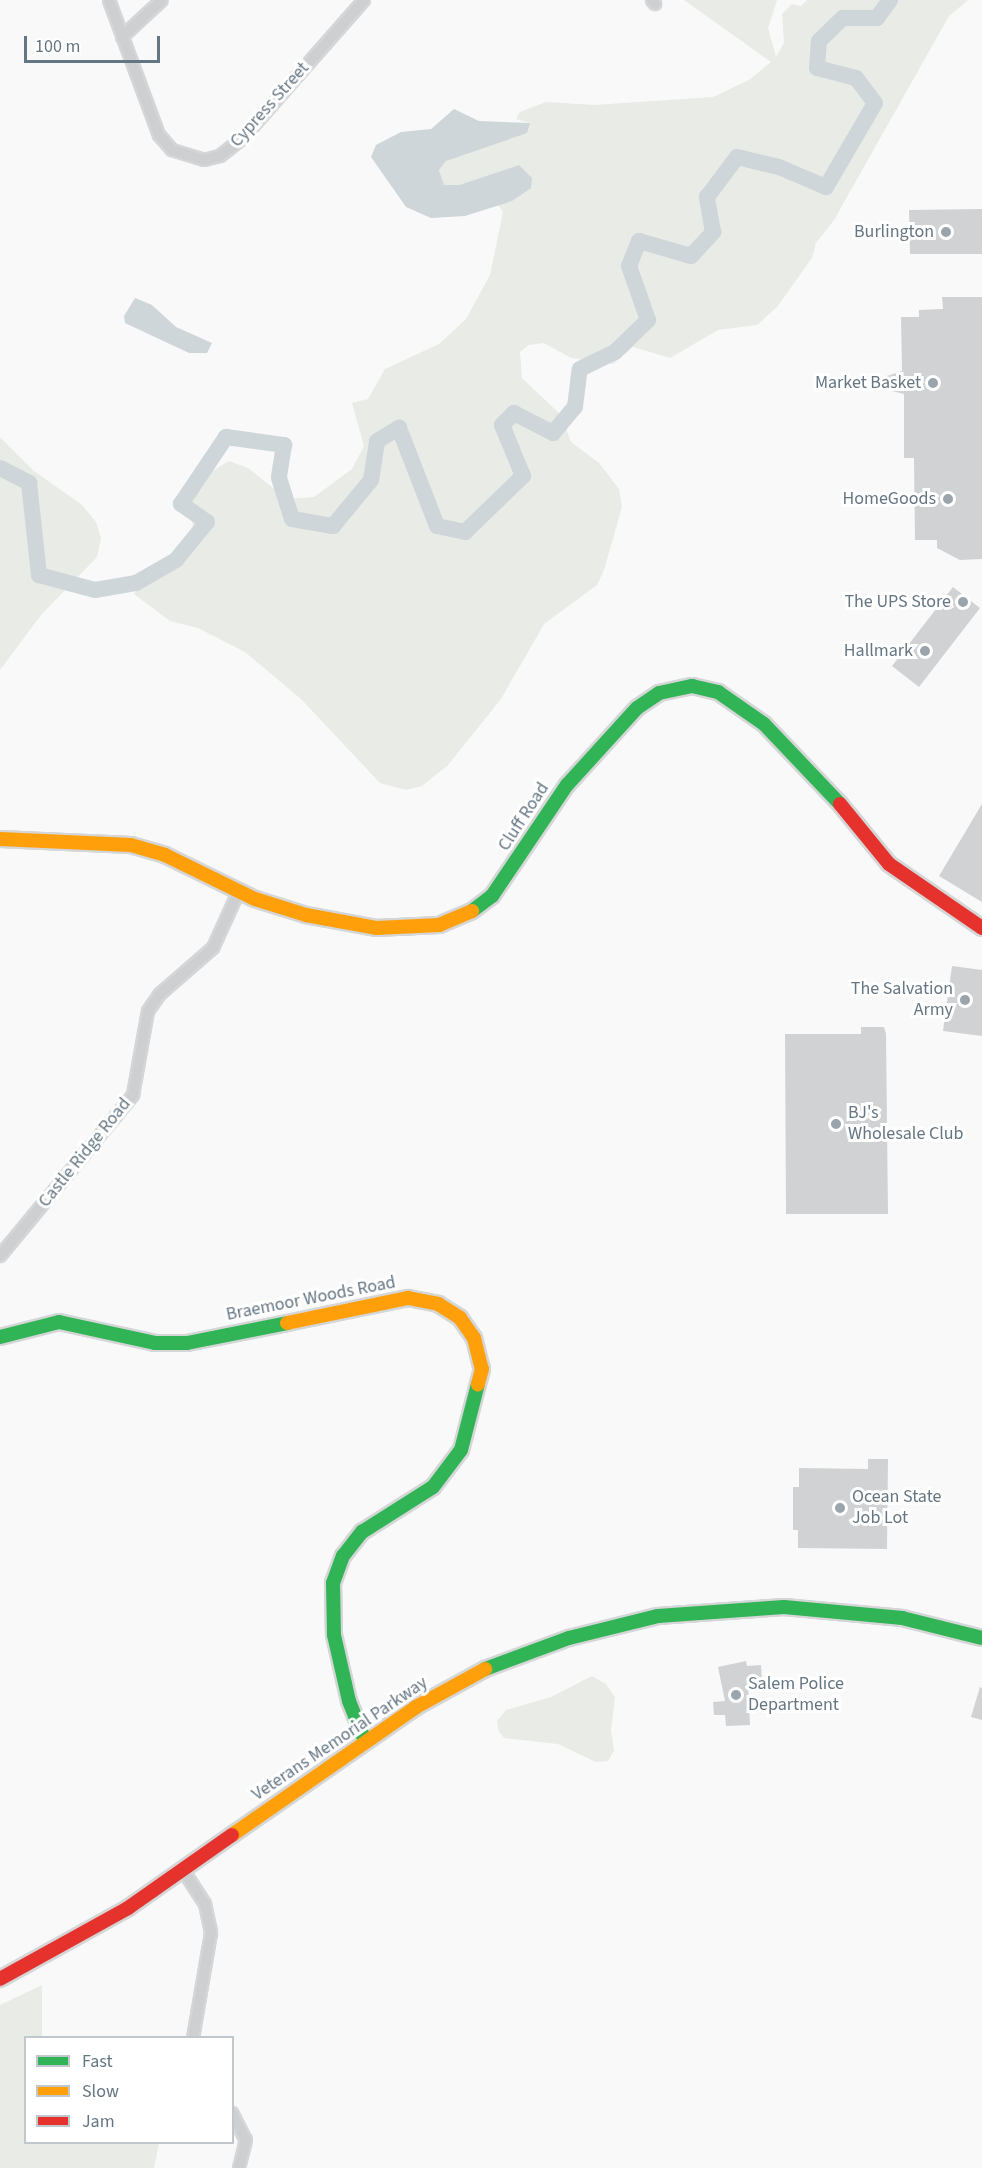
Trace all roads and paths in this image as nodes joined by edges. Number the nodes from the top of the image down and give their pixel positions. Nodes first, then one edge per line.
1 (109, 0) edge
2 (162, 0) edge
3 (364, 0) edge
4 (122, 37) junction
5 (0, 839) edge
6 (238, 893) junction
7 (982, 928) edge
8 (1, 1252) edge
9 (0, 1337) edge
10 (982, 1638) edge
11 (365, 1741) junction
12 (183, 1870) junction
13 (0, 1979) edge
14 (193, 2036) edge
15 (234, 2117) edge
16 (239, 2168) edge

1 - 4 street, Cypress Street
2 - 4 street
3 - 4 street, Cypress Street
5 - 6 street, Cluff Road
6 - 7 street, Cluff Road
6 - 8 street, Castle Ridge Road
9 - 11 street, Braemoor Woods Road
10 - 11 street, Veterans Memorial Parkway
11 - 12 street, Veterans Memorial Parkway
12 - 13 street, Veterans Memorial Parkway
12 - 14 street
15 - 16 street

